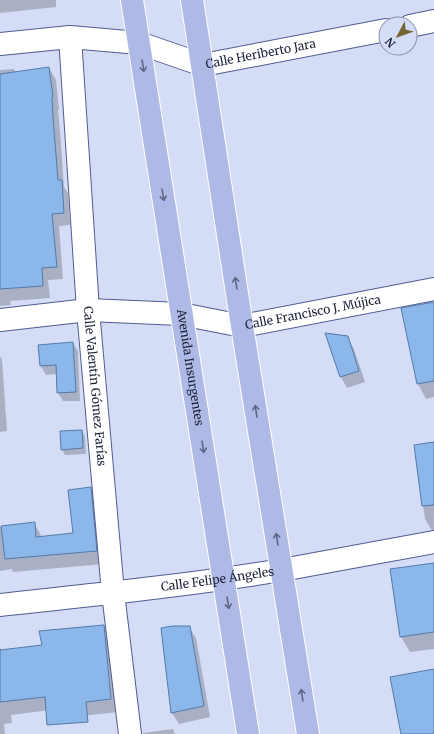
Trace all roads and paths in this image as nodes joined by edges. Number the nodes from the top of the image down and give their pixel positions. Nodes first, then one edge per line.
1 (132, 0) edge
2 (192, 0) edge
3 (434, 21) edge
4 (418, 24) edge
5 (378, 32) edge
6 (70, 37) junction
7 (139, 43) junction
8 (0, 44) edge
9 (203, 65) junction
10 (434, 289) edge
11 (88, 310) junction
12 (182, 314) junction
13 (0, 320) edge
14 (242, 326) junction
15 (434, 542) edge
16 (282, 570) junction
17 (224, 578) junction
18 (113, 593) junction
19 (0, 605) edge
20 (130, 734) edge
21 (248, 734) edge
22 (308, 734) edge

1 - 7 main road, Avenida Insurgentes
2 - 9 main road
3 - 4 street
5 - 9 street, Calle Heriberto Jara
6 - 7 street, Calle Heriberto Jara
6 - 8 street, Calle Heriberto Jara
6 - 11 street, Calle Valentín Gómez Farías
7 - 9 street, Calle Heriberto Jara
7 -> 12 main road, Avenida Insurgentes
14 -> 9 main road
10 - 14 street, Calle Francisco J. Mújica
11 - 12 street, Calle Francisco J. Mújica
11 - 13 street, Calle Francisco J. Mújica
11 - 18 street, Calle Valentín Gómez Farías
12 - 14 street, Calle Francisco J. Mújica
12 -> 17 main road, Avenida Insurgentes
16 -> 14 main road
15 - 16 street, Calle Felipe Ángeles
16 - 17 street, Calle Felipe Ángeles
22 -> 16 main road
17 - 18 street, Calle Felipe Ángeles
17 -> 21 main road, Avenida Insurgentes
18 - 19 street, Calle Felipe Ángeles
18 - 20 street, Calle Valentín Gómez Farías

